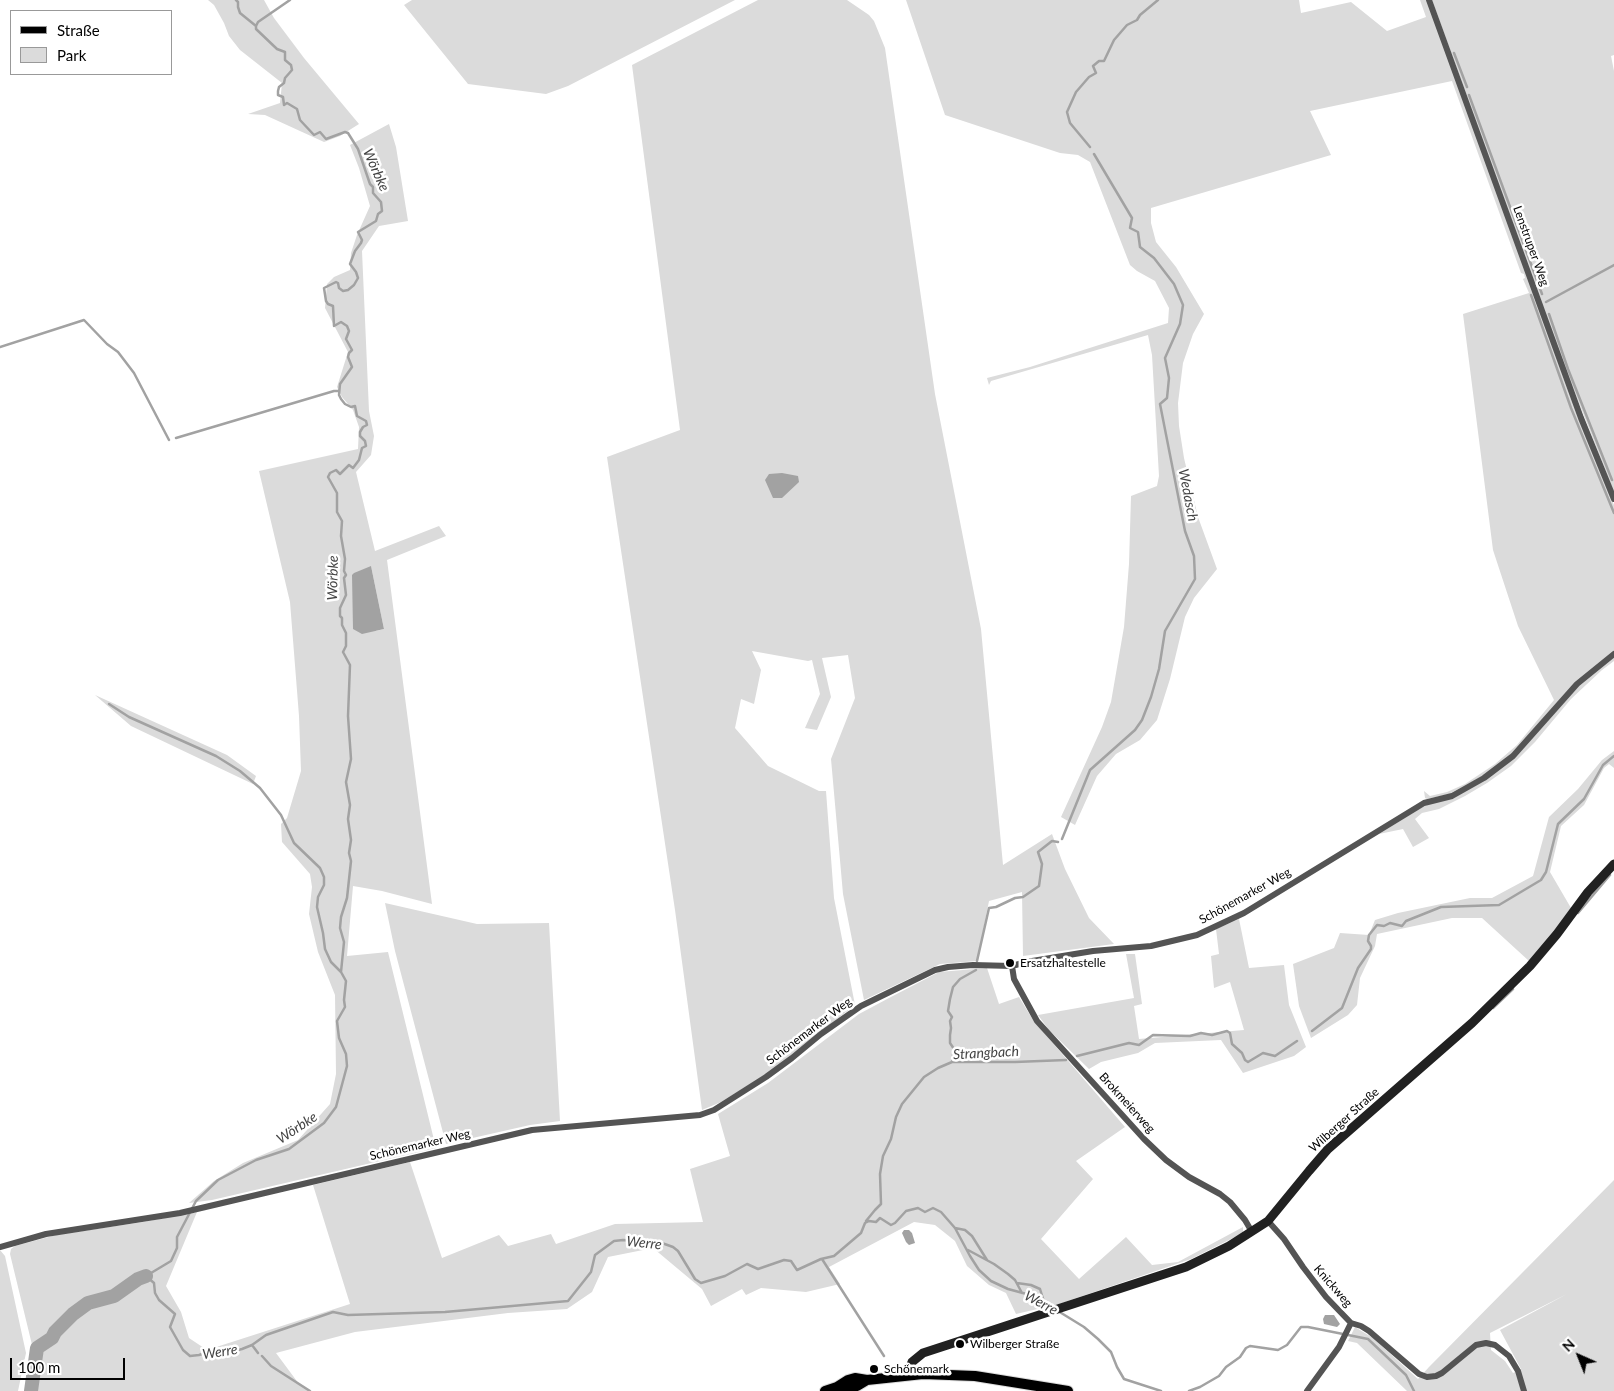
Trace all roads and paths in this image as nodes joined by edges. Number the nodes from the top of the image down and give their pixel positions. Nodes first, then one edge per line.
1 (1429, 0) edge
2 (1614, 498) edge
3 (1614, 654) edge
4 (1614, 864) edge
5 (1012, 966) junction
6 (1268, 1221) junction
7 (1252, 1232) junction
8 (0, 1247) edge
9 (1351, 1323) junction
10 (907, 1375) junction
11 (825, 1391) edge
12 (1068, 1391) edge
13 (1307, 1391) edge
14 (1524, 1391) edge

1 - 2 street, Lenstruper Weg
3 - 5 street, Schönemarker Weg
4 - 6 street, Wilberger Straße
5 - 7 street, Brokmeierweg
5 - 8 street, Schönemarker Weg
6 - 7 street, Wilberger Straße
6 - 9 street, Knickweg
7 - 10 street, Wilberger Straße
9 - 13 street, Knickweg
9 - 14 street
10 - 11 main road
10 - 12 main road

